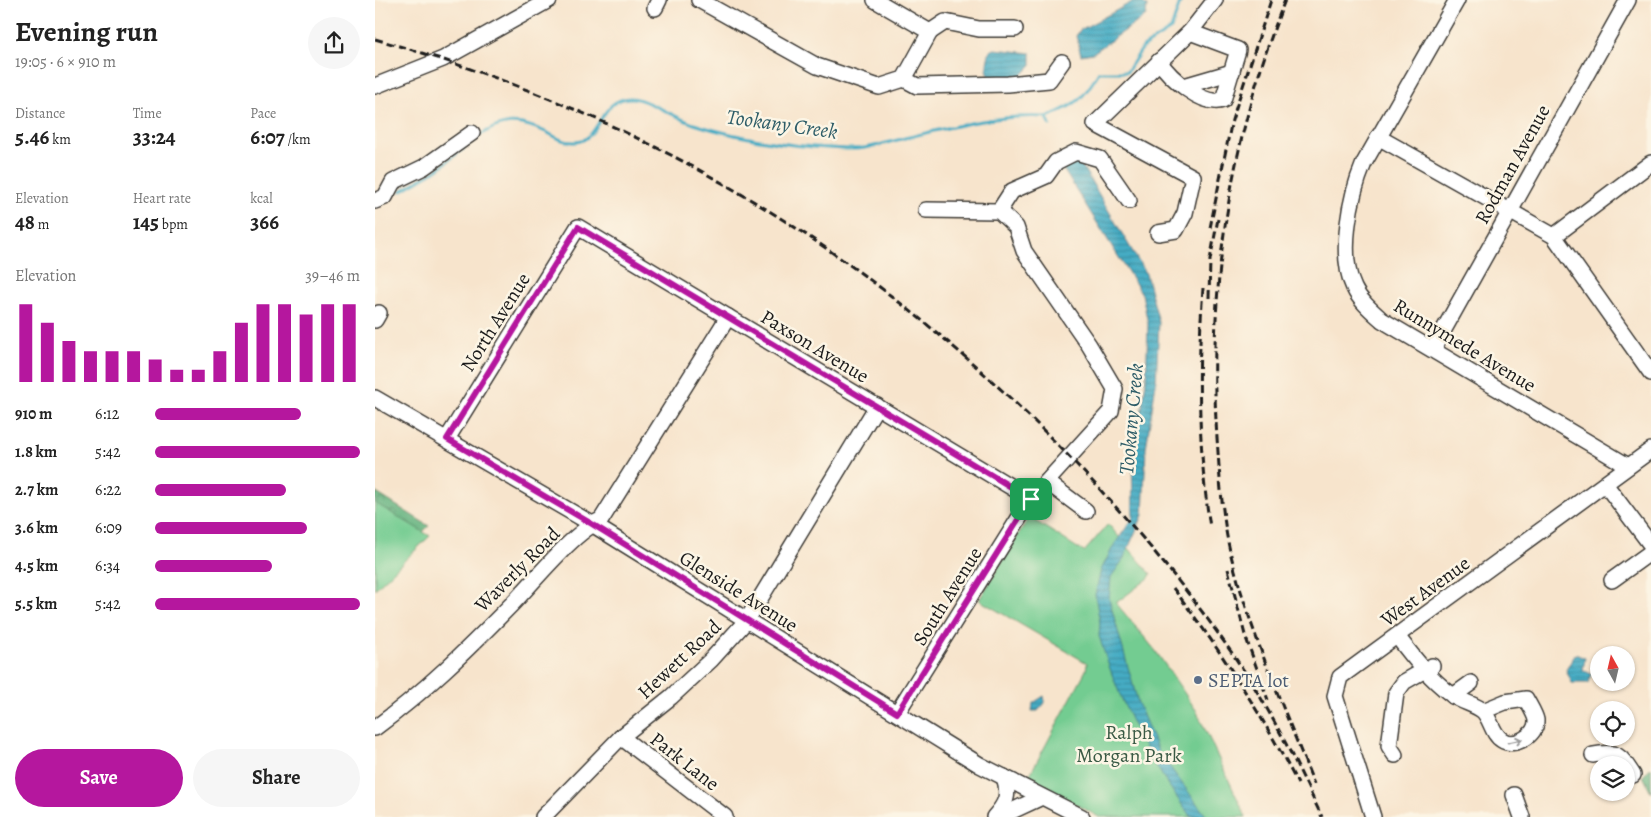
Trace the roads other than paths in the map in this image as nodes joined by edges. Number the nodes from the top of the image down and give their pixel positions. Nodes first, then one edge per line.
1 (549, 0) edge
2 (699, 0) edge
3 (875, 0) edge
4 (1215, 0) edge
5 (1457, 0) edge
6 (1628, 0) edge
7 (1015, 29) dead end
8 (930, 32) junction
9 (1190, 32) junction
10 (1159, 61) junction
11 (1063, 62) dead end
12 (1232, 72) junction
13 (904, 79) junction
14 (375, 86) edge
15 (1184, 86) junction
16 (472, 132) dead end
17 (1378, 137) junction
18 (1651, 163) edge
19 (375, 201) edge
20 (1129, 201) dead end
21 (925, 210) dead end
22 (1509, 210) junction
23 (999, 211) junction
24 (578, 227) joint
25 (1158, 233) dead end
26 (1554, 236) junction
27 (728, 317) junction
28 (1433, 349) junction
29 (1651, 373) edge
30 (375, 398) edge
31 (877, 406) junction
32 (447, 439) junction
33 (1651, 450) edge
34 (1628, 466) junction
35 (1047, 482) junction
36 (1605, 484) junction
37 (1031, 499) junction
38 (1086, 511) dead end
39 (592, 524) junction
40 (1651, 545) edge
41 (1651, 552) edge
42 (1612, 580) dead end
43 (747, 620) junction
44 (1397, 636) junction
45 (1429, 668) junction
46 (1471, 683) dead end
47 (1453, 696) junction
48 (1483, 711) dead end
49 (897, 713) junction
50 (375, 728) edge
51 (621, 737) junction
52 (1395, 755) dead end
53 (1593, 755) dead end
54 (1618, 756) edge
55 (1004, 778) junction
56 (1514, 795) dead end
57 (1043, 797) junction
58 (543, 817) edge
59 (725, 817) edge
60 (994, 817) edge
61 (999, 817) edge
62 (1082, 817) edge
63 (1373, 817) edge
64 (1521, 817) edge

1 - 14 street
2 - 13 street
3 - 8 street
4 - 9 street
5 - 17 street, Runnymede Avenue
6 - 22 street, Rodman Avenue
7 - 8 street
8 - 13 street
9 - 10 street
9 - 12 street
10 - 15 street
10 - 25 street
11 - 13 street
12 - 15 street
12 - 15 street
16 - 19 street
17 - 22 street
17 - 28 street, Runnymede Avenue
18 - 26 street
20 - 23 street
21 - 23 street
22 - 26 street
22 - 28 street, Rodman Avenue
23 - 35 street, South Avenue
24 - 27 street, Paxson Avenue
24 - 32 street, North Avenue
26 - 29 street
27 - 31 street, Paxson Avenue
27 - 39 street, Waverly Road
28 - 34 street, Runnymede Avenue
30 - 32 street, Glenside Avenue
31 - 37 street, Paxson Avenue
31 - 43 street, Hewett Road
32 - 39 street, Glenside Avenue
33 - 34 street, West Avenue
34 - 36 street, West Avenue
35 - 37 street, South Avenue
35 - 38 street
36 - 40 street
36 - 44 street, West Avenue
37 - 49 street, South Avenue
39 - 43 street, Glenside Avenue
39 - 50 street, Waverly Road
41 - 42 street
43 - 49 street, Glenside Avenue
43 - 51 street, Hewett Road
44 - 45 street
44 - 63 street, West Avenue
45 - 47 street
45 - 52 street
46 - 47 street
47 - 48 street
49 - 55 street, Glenside Avenue
51 - 58 street, Hewett Road
51 - 59 street, Park Lane
53 - 54 street
55 - 57 street, Glenside Avenue
55 - 60 street
56 - 64 street
57 - 61 street
57 - 62 street, Glenside Avenue

